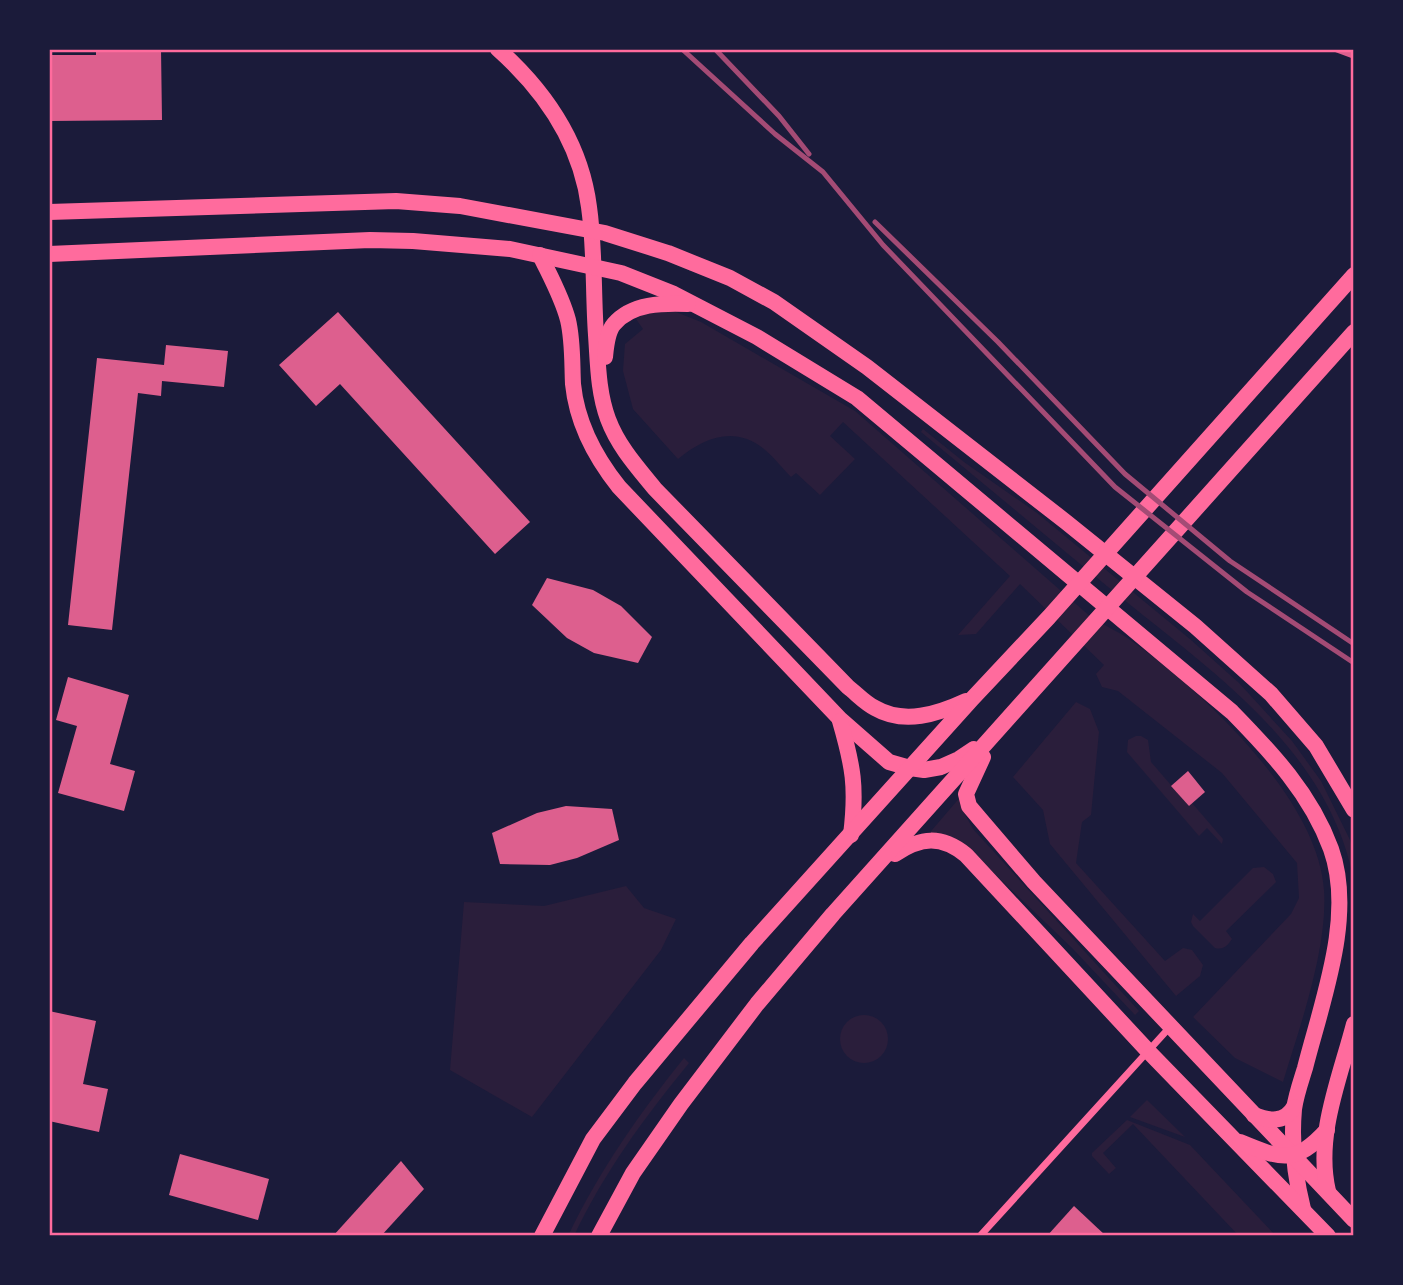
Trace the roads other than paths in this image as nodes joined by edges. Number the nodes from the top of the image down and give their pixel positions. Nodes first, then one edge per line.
1 (498, 49) edge
2 (49, 212) edge
3 (590, 229) junction
4 (49, 254) edge
5 (540, 255) junction
6 (593, 266) junction
7 (1354, 275) edge
8 (691, 304) junction
9 (1354, 332) edge
10 (602, 401) junction
11 (972, 699) junction
12 (840, 719) junction
13 (993, 736) junction
14 (910, 768) junction
15 (1354, 810) edge
16 (851, 835) junction
17 (881, 863) junction
18 (1354, 1024) edge
19 (1171, 1026) junction
20 (1148, 1051) junction
21 (1294, 1107) junction
22 (1254, 1115) junction
23 (1326, 1130) junction
24 (1234, 1139) junction
25 (1294, 1157) junction
26 (1328, 1191) junction
27 (1303, 1209) junction
28 (1354, 1220) edge
29 (542, 1236) edge
30 (599, 1236) edge
31 (980, 1236) edge
32 (1328, 1236) edge

1 - 3 main road
2 - 3 main road
3 - 6 main road
3 - 15 main road
4 - 5 main road
5 - 6 main road
5 - 12 main road
6 - 8 main road
6 - 10 main road
7 - 11 main road
8 - 10 main road
8 - 21 main road
9 - 13 main road
10 - 11 main road
11 - 14 main road
12 - 14 main road
12 - 16 main road
13 - 14 main road
13 - 17 main road
13 - 19 main road
14 - 16 main road
16 - 29 main road
17 - 20 main road
17 - 30 main road
18 - 23 main road
19 - 20 street
19 - 22 main road
20 - 24 main road
20 - 31 street
21 - 22 main road
21 - 25 main road
22 - 25 main road
23 - 25 main road
23 - 26 main road
24 - 25 main road
24 - 27 main road
25 - 26 main road
25 - 27 main road
26 - 28 main road
27 - 32 main road

